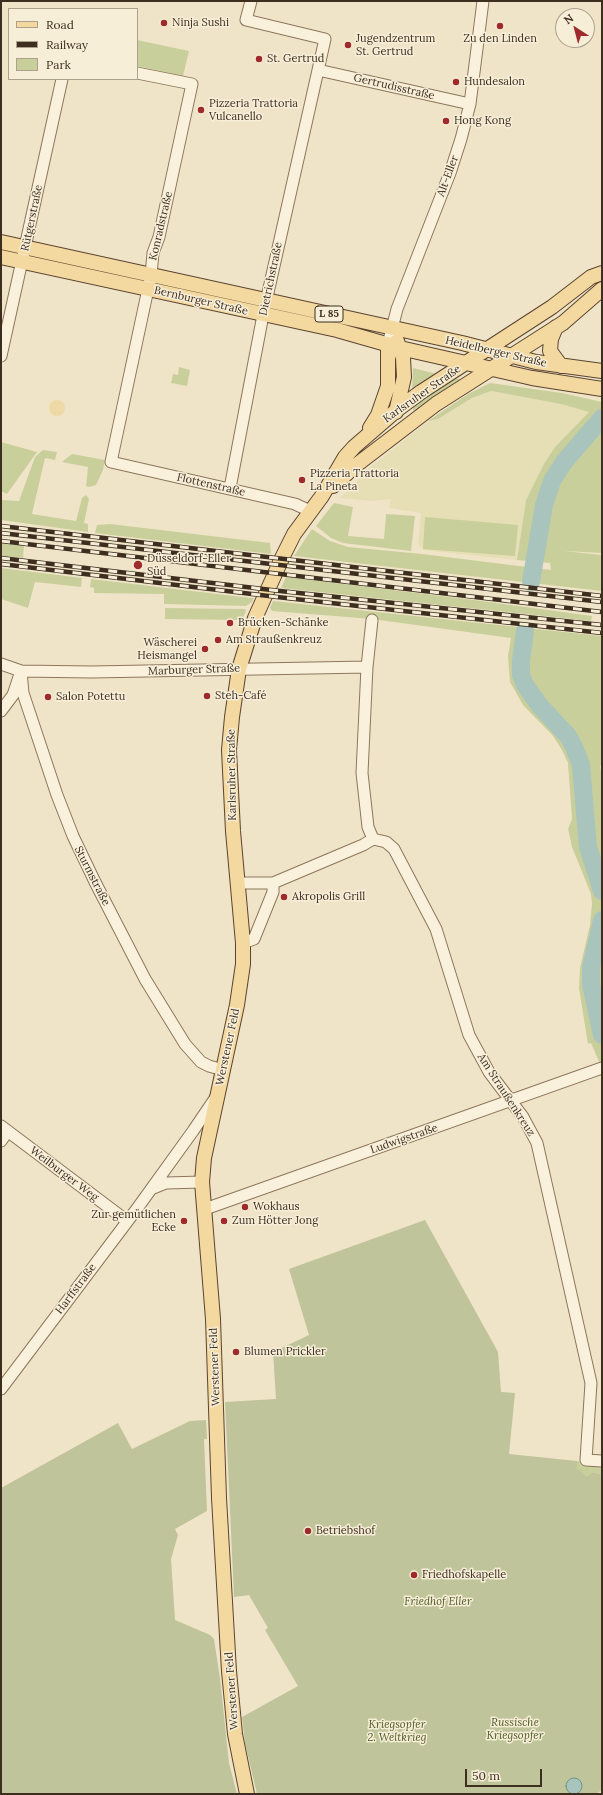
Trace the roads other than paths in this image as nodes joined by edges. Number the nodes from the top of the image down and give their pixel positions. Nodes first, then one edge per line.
1 (251, 1) edge
2 (483, 1) edge
3 (318, 70) junction
4 (138, 73) edge
5 (62, 80) edge
6 (470, 104) junction
7 (1, 242) edge
8 (26, 247) junction
9 (1, 257) edge
10 (22, 262) junction
11 (602, 273) edge
12 (149, 282) junction
13 (602, 289) edge
14 (266, 300) junction
15 (263, 315) junction
16 (556, 327) junction
17 (391, 328) junction
18 (394, 346) junction
19 (487, 349) junction
20 (1, 356) edge
21 (511, 356) junction
22 (465, 363) junction
23 (561, 366) junction
24 (489, 369) junction
25 (602, 371) edge
26 (602, 389) edge
27 (398, 409) junction
28 (366, 435) junction
29 (111, 462) joint
30 (355, 466) junction
31 (230, 488) junction
32 (322, 496) junction
33 (310, 511) junction
34 (372, 620) dead end
35 (1, 664) edge
36 (367, 667) junction
37 (239, 669) junction
38 (21, 670) junction
39 (1, 711) edge
40 (373, 839) junction
41 (237, 883) junction
42 (273, 883) junction
43 (243, 944) junction
44 (602, 1068) edge
45 (223, 1070) junction
46 (217, 1095) junction
47 (510, 1101) junction
48 (5, 1128) edge
49 (1, 1141) edge
50 (202, 1182) junction
51 (150, 1189) junction
52 (205, 1209) junction
53 (127, 1221) junction
54 (1, 1389) edge
55 (602, 1461) edge
56 (247, 1794) edge

1 - 3 street, Dietrichstraße
2 - 6 street, Alt-Eller
3 - 6 street, Gertrudisstraße
3 - 14 street, Dietrichstraße
4 - 12 street, Konradstraße
5 - 8 street, Rütgerstraße
6 - 17 street, Alt-Eller
7 - 8 main road, Bernburger Straße / L 85
8 - 10 street, Rütgerstraße
8 - 12 main road, Bernburger Straße / L 85
9 - 10 main road, Bernburger Straße / L 85
10 - 12 main road, Bernburger Straße / L 85
10 - 20 street, Rütgerstraße
11 - 19 main road, Karlsruher Straße
12 - 14 main road, Bernburger Straße / L 85
12 - 15 main road, Bernburger Straße / L 85
12 - 29 street, Konradstraße
13 - 16 main road, Karlsruher Straße
14 - 15 street, Dietrichstraße
14 - 17 main road, Bernburger Straße / L 85
15 - 18 main road, Bernburger Straße / L 85
15 - 31 street, Dietrichstraße
16 - 21 main road, Karlsruher Straße
16 - 23 main road
17 - 18 main road
17 - 19 main road, Heidelberger Straße / L 85
18 - 22 main road, Heidelberger Straße / L 85
18 - 27 main road
18 - 28 main road
19 - 21 main road, Heidelberger Straße / L 85
19 - 22 main road, Karlsruher Straße
21 - 23 main road, Heidelberger Straße / L 85
21 - 24 main road, Karlsruher Straße
22 - 24 main road, Heidelberger Straße / L 85
22 - 27 main road, Karlsruher Straße
23 - 25 main road, Heidelberger Straße / L 85
24 - 26 main road, Heidelberger Straße / L 85
24 - 30 main road, Karlsruher Straße
27 - 28 main road, Karlsruher Straße
27 - 30 main road
28 - 32 main road, Karlsruher Straße
29 - 31 street, Flottenstraße
30 - 32 main road, Karlsruher Straße
31 - 33 street, Flottenstraße
32 - 33 main road, Karlsruher Straße
33 - 37 main road, Karlsruher Straße
34 - 36 street
35 - 38 street
36 - 37 street, Marburger Straße
36 - 40 street
37 - 38 street, Marburger Straße
37 - 41 main road, Karlsruher Straße
38 - 39 street
38 - 45 street, Sturmstraße
40 - 42 street
40 - 47 street, Am Straußenkreuz
41 - 42 street
41 - 43 main road, Werstener Feld
42 - 43 street
43 - 45 main road, Werstener Feld
44 - 47 street, Ludwigstraße
45 - 46 main road, Werstener Feld
46 - 50 main road, Werstener Feld
46 - 51 street, Harffstraße
47 - 52 street, Ludwigstraße
47 - 55 street, Am Straußenkreuz
48 - 49 street
48 - 53 street, Weilburger Weg
50 - 51 street
50 - 52 main road, Werstener Feld
51 - 53 street, Harffstraße
52 - 56 main road, Werstener Feld
53 - 54 street, Harffstraße

